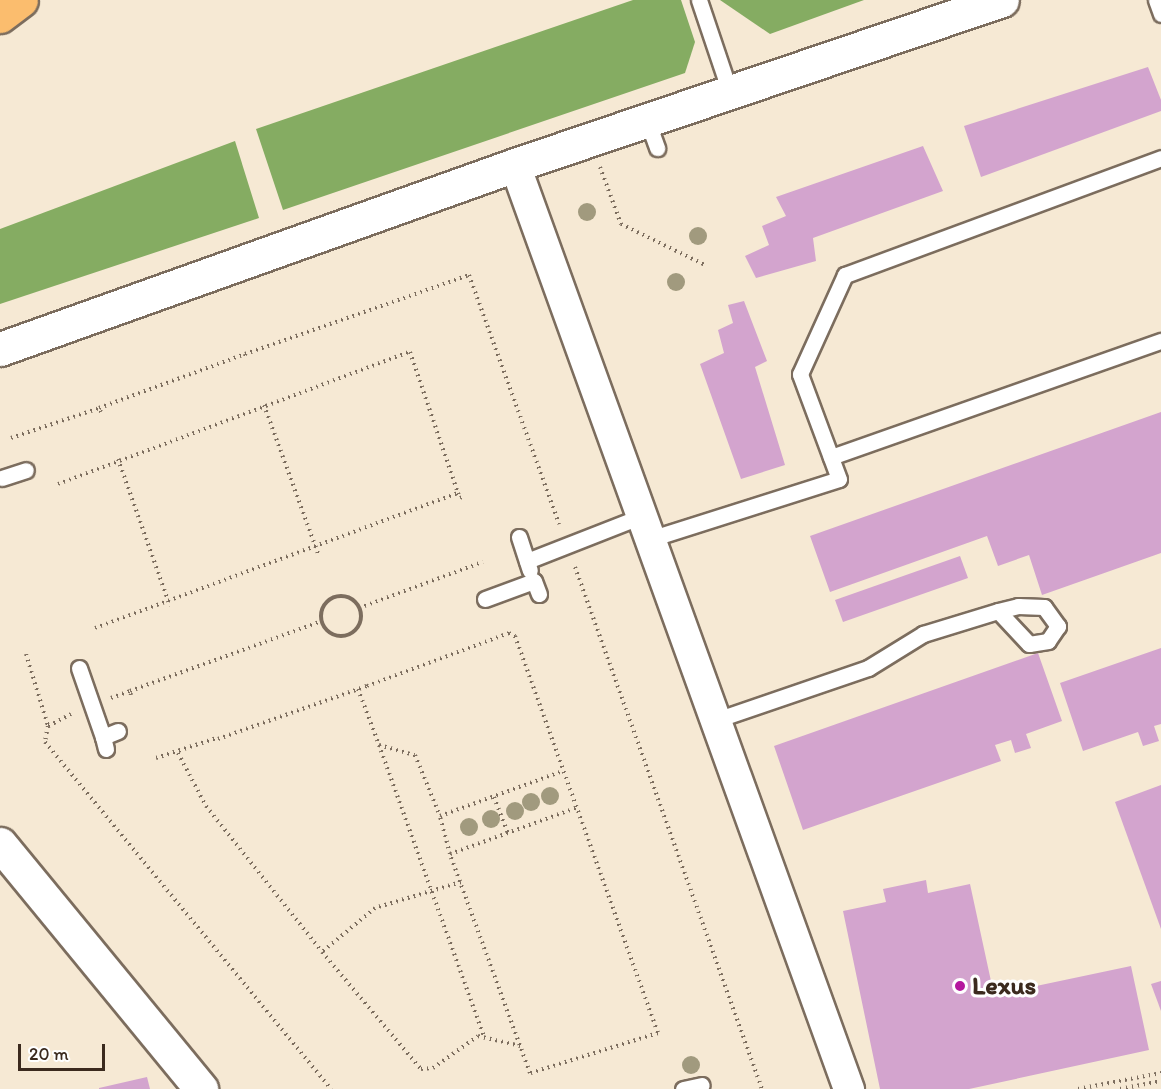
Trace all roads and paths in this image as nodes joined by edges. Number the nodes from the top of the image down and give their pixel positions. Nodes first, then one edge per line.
1 (21, 0) edge
2 (699, 0) edge
3 (1002, 0) edge
4 (1156, 0) edge
5 (1161, 14) edge
6 (0, 16) edge
7 (730, 92) junction
8 (597, 158) dead end
9 (1161, 158) edge
10 (515, 165) junction
11 (705, 265) dead end
12 (1161, 341) edge
13 (0, 349) edge
14 (264, 406) junction
15 (11, 438) dead end
16 (831, 457) junction
17 (118, 459) junction
18 (26, 470) dead end
19 (2, 478) dead end
20 (58, 484) dead end
21 (458, 494) junction
22 (465, 496) dead end
23 (646, 528) junction
24 (563, 534) dead end
25 (519, 537) dead end
26 (316, 549) junction
27 (319, 556) dead end
28 (483, 561) dead end
29 (527, 561) junction
30 (575, 567) dead end
31 (485, 599) dead end
32 (169, 604) junction
33 (359, 608) junction
34 (998, 611) dead end
35 (321, 621) junction
36 (94, 628) dead end
37 (26, 654) dead end
38 (79, 668) dead end
39 (358, 689) junction
40 (106, 699) dead end
41 (71, 714) dead end
42 (716, 720) junction
43 (48, 726) junction
44 (118, 731) dead end
45 (379, 745) junction
46 (178, 753) junction
47 (156, 758) dead end
48 (563, 771) junction
49 (494, 796) junction
50 (576, 808) junction
51 (440, 816) junction
52 (508, 833) junction
53 (0, 844) edge
54 (450, 854) junction
55 (461, 882) junction
56 (434, 890) junction
57 (322, 952) junction
58 (484, 1038) junction
59 (520, 1046) junction
60 (1161, 1073) edge
61 (1161, 1081) edge
62 (702, 1085) dead end
63 (201, 1089) edge
64 (331, 1089) edge
65 (683, 1089) edge
66 (762, 1089) edge
67 (849, 1089) edge
68 (1078, 1089) edge
69 (1120, 1089) edge

1 - 6 highway
2 - 7 lane
3 - 7 street
4 - 5 lane
7 - 10 street
8 - 11 path
9 - 16 lane
10 - 13 street
10 - 23 street
12 - 16 lane
14 - 17 path
14 - 21 path
14 - 26 path
15 - 24 path
16 - 23 lane
17 - 20 path
17 - 32 path
18 - 19 lane
21 - 22 path
21 - 26 path
23 - 29 lane
23 - 42 street
25 - 29 lane
26 - 27 path
26 - 32 path
28 - 33 path
29 - 31 lane
30 - 66 path
32 - 36 path
33 - 35 path
33 - 35 path
34 - 42 lane
35 - 40 path
37 - 43 path
38 - 44 lane
39 - 45 path
39 - 46 path
39 - 48 path
41 - 43 path
42 - 67 street
43 - 64 path
45 - 51 path
45 - 56 path
46 - 47 path
46 - 57 path
48 - 49 path
48 - 50 path
49 - 51 path
49 - 52 path
50 - 52 path
50 - 59 path
51 - 54 path
52 - 54 path
53 - 63 street
54 - 55 path
55 - 56 path
55 - 59 path
56 - 57 path
56 - 58 path
57 - 58 path
58 - 59 path
60 - 68 path
61 - 69 path
62 - 65 lane

